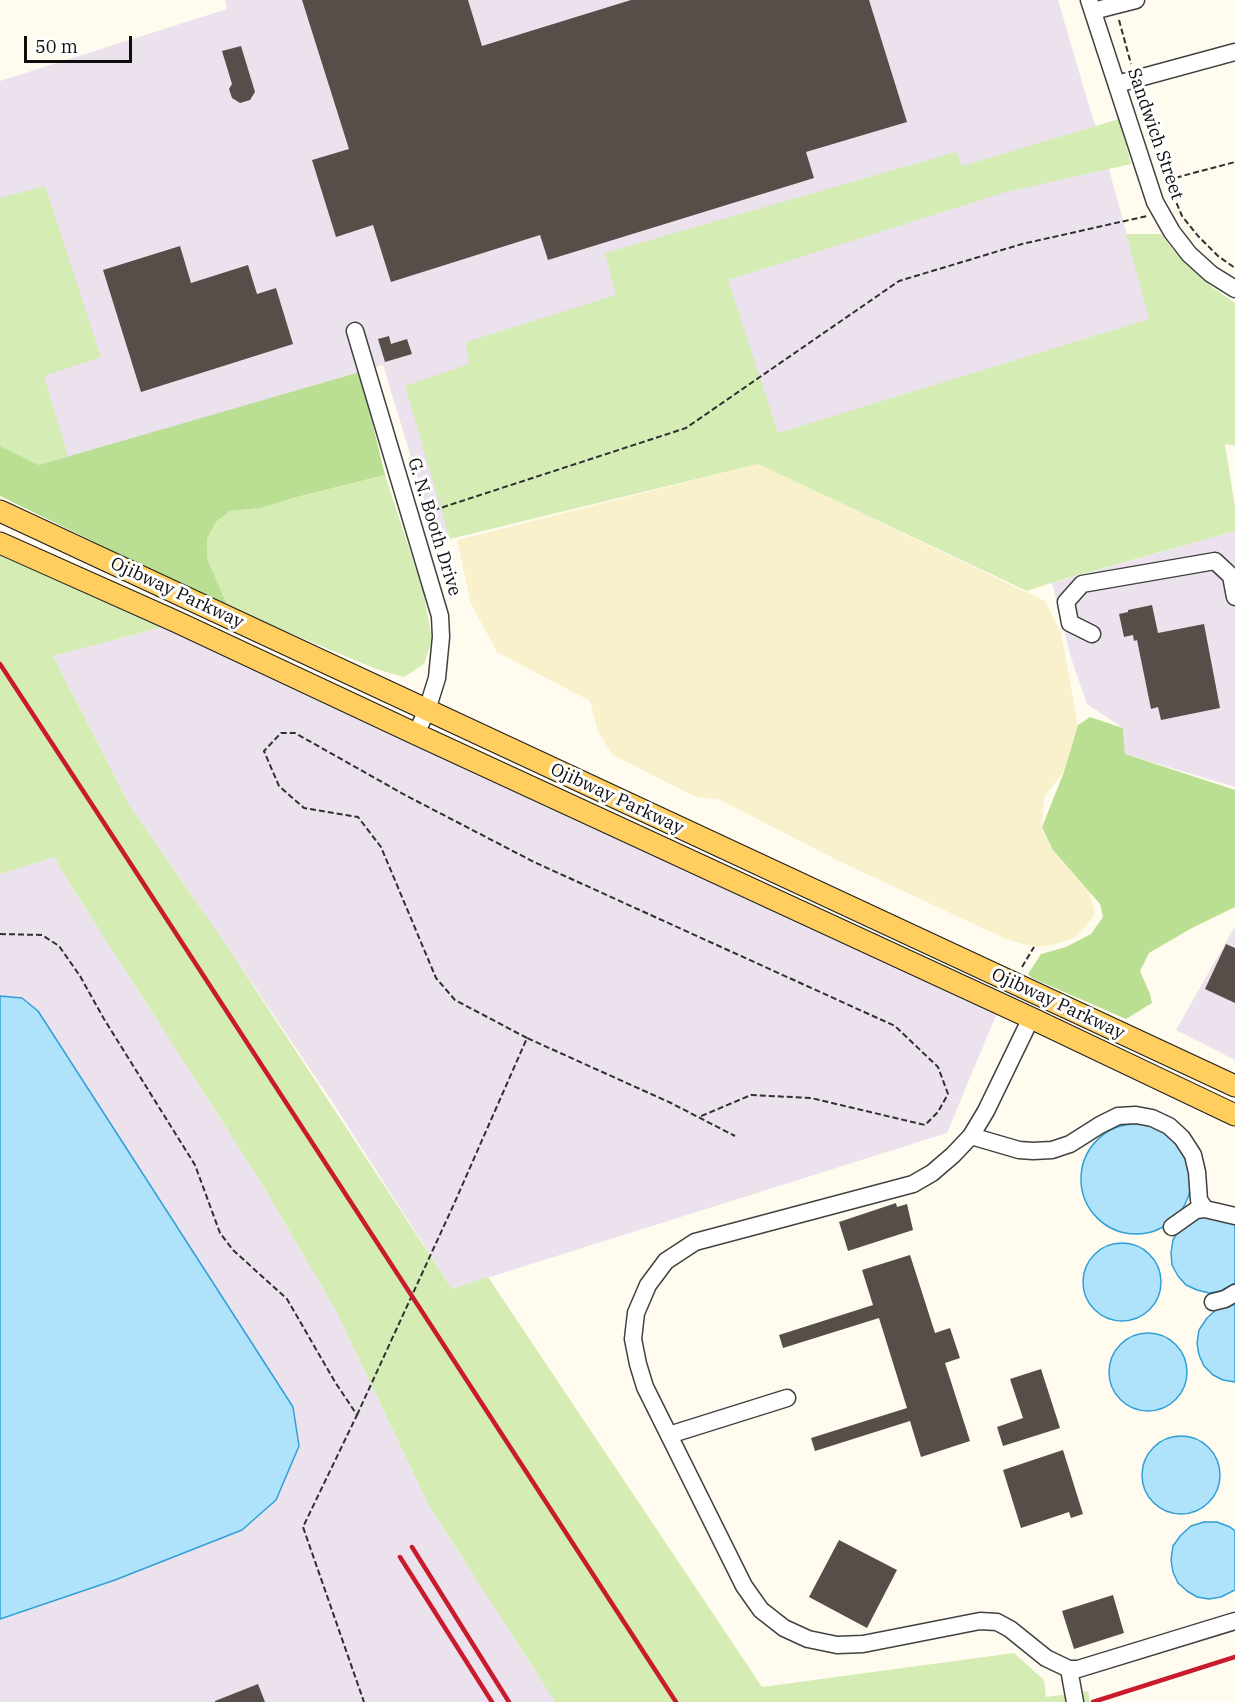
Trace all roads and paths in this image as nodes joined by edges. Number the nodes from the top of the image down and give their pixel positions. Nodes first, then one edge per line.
1 (1136, 0) edge
2 (1115, 5) junction
3 (1091, 6) edge
4 (1235, 52) edge
5 (1136, 79) junction
6 (1117, 84) junction
7 (1235, 162) edge
8 (1167, 180) junction
9 (1161, 213) junction
10 (1235, 268) edge
11 (1235, 289) edge
12 (355, 331) dead end
13 (0, 511) edge
14 (412, 518) junction
15 (0, 543) edge
16 (1235, 597) edge
17 (1092, 634) dead end
18 (427, 710) junction
19 (416, 735) junction
20 (0, 934) edge
21 (1034, 947) dead end
22 (1017, 985) junction
23 (1025, 1016) junction
24 (526, 1038) junction
25 (1235, 1086) edge
26 (1235, 1114) edge
27 (699, 1117) junction
28 (735, 1136) dead end
29 (971, 1136) junction
30 (1204, 1209) junction
31 (1235, 1216) edge
32 (1172, 1227) dead end
33 (1235, 1293) edge
34 (1213, 1302) dead end
35 (787, 1398) dead end
36 (357, 1415) junction
37 (669, 1435) junction
38 (1235, 1621) edge
39 (1069, 1669) junction
40 (364, 1702) edge
41 (1075, 1702) edge

1 - 2 street
2 - 3 street
2 - 5 path
3 - 6 street, Sandwich Street
4 - 5 street
5 - 6 street
5 - 8 path
6 - 9 street, Sandwich Street
7 - 8 path
8 - 10 path
9 - 11 street, Sandwich Street
9 - 14 path
12 - 14 street, G. N. Booth Drive
13 - 18 main road, Ojibway Parkway
14 - 18 street, G. N. Booth Drive
15 - 19 main road, Ojibway Parkway
16 - 17 street
18 - 19 street, G. N. Booth Drive
18 - 22 main road, Ojibway Parkway
19 - 23 main road, Ojibway Parkway
20 - 36 path
21 - 22 path
22 - 23 street
22 - 25 main road, Ojibway Parkway
23 - 26 main road, Ojibway Parkway
23 - 29 street
24 - 27 path
24 - 27 path
24 - 36 path
27 - 28 path
29 - 30 street
29 - 37 street
30 - 31 street
30 - 32 street
33 - 34 street
35 - 37 street
36 - 40 path
37 - 39 street
38 - 39 street
39 - 41 street

